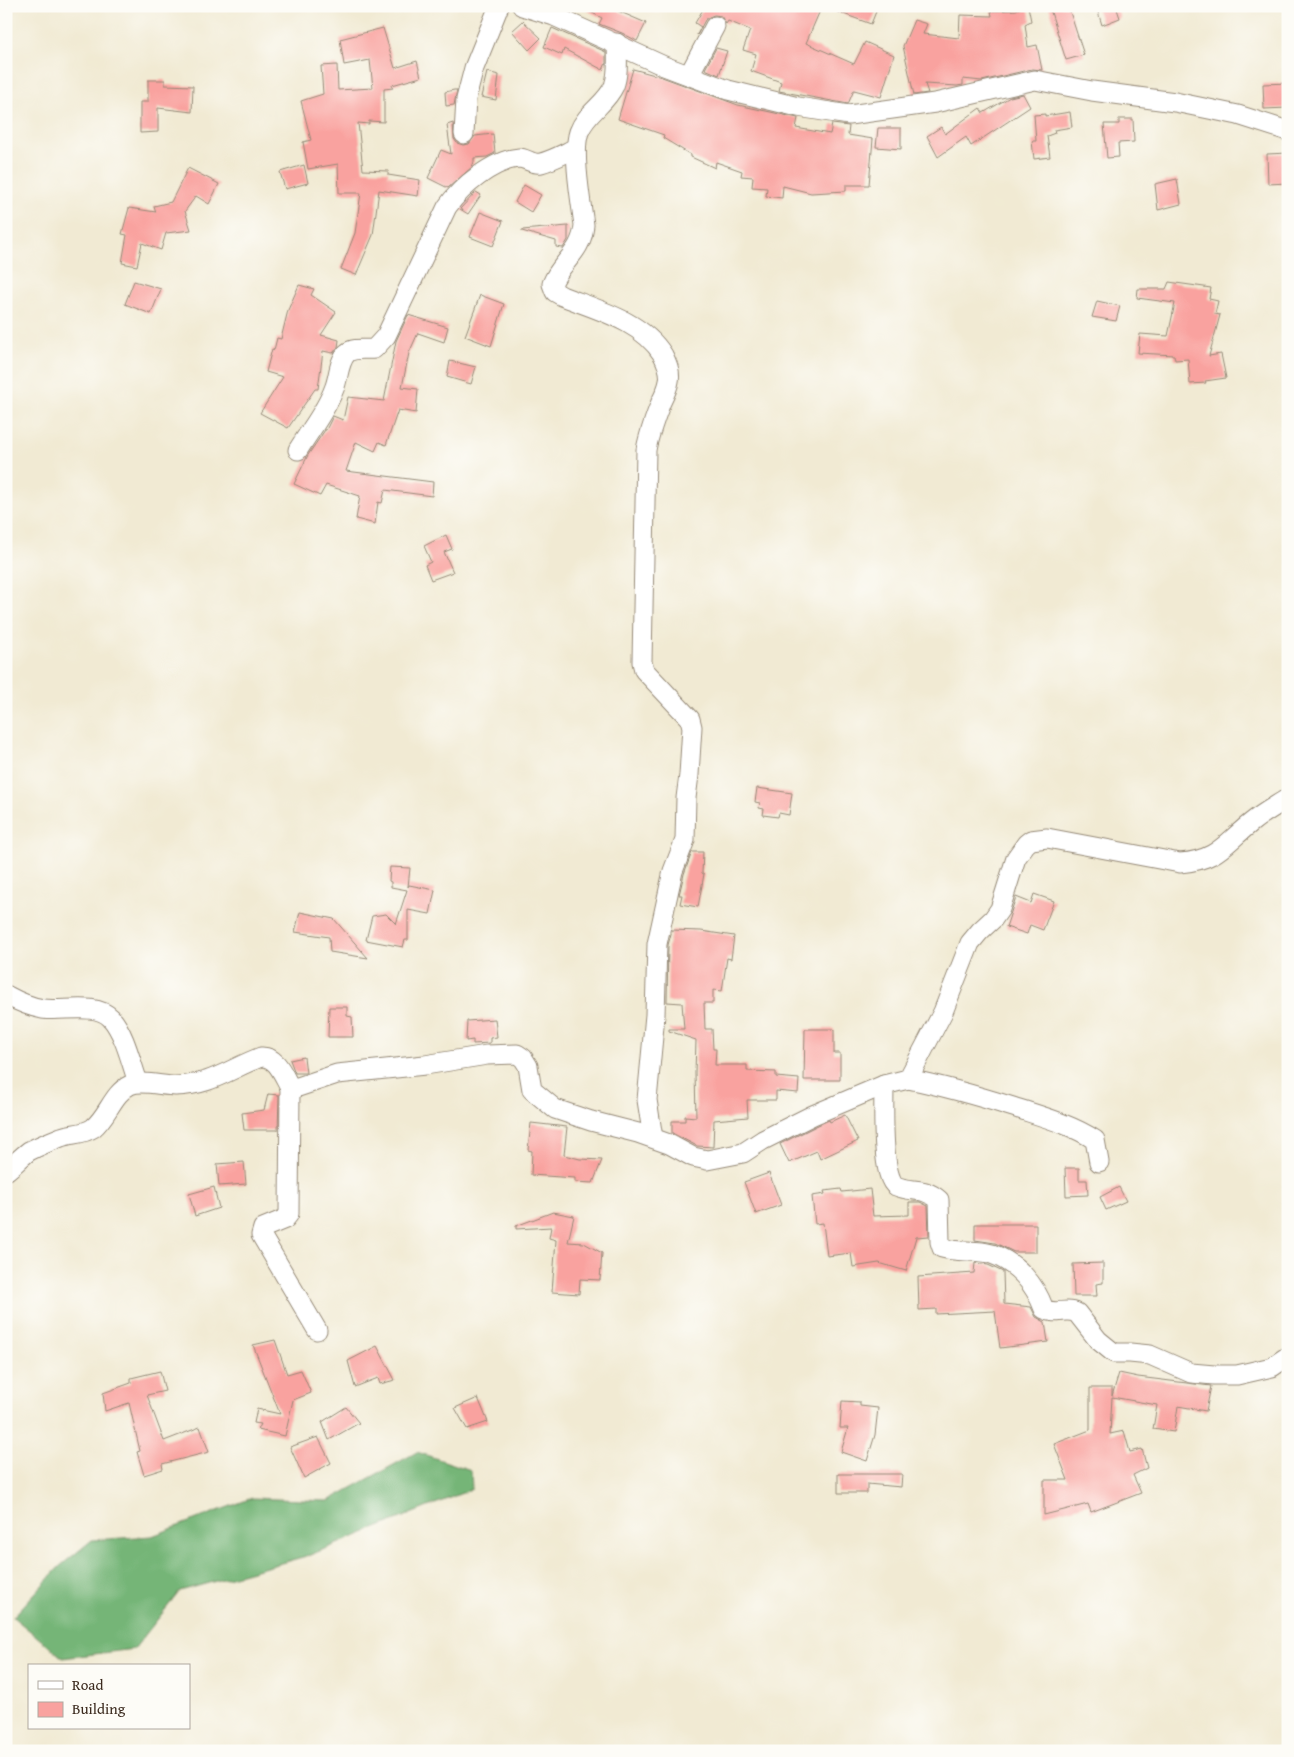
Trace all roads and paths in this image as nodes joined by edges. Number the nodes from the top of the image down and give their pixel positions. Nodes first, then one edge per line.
1 (522, 6) edge
2 (497, 11) edge
3 (555, 11) edge
4 (715, 26) dead end
5 (617, 44) junction
6 (689, 76) junction
7 (1288, 131) edge
8 (464, 134) dead end
9 (576, 148) junction
10 (298, 450) dead end
11 (1288, 798) edge
12 (6, 995) edge
13 (908, 1079) junction
14 (138, 1082) junction
15 (884, 1085) junction
16 (290, 1087) junction
17 (653, 1138) junction
18 (1099, 1162) dead end
19 (6, 1171) edge
20 (317, 1330) dead end
21 (1288, 1356) edge

1 - 3 street
2 - 8 street
3 - 5 street
4 - 6 street
5 - 6 street
5 - 9 street
6 - 7 street
9 - 10 street
9 - 17 street
11 - 13 street
12 - 14 street
13 - 15 street
13 - 18 street
14 - 16 street
14 - 19 street
15 - 17 street
15 - 21 street
16 - 17 street
16 - 20 street

